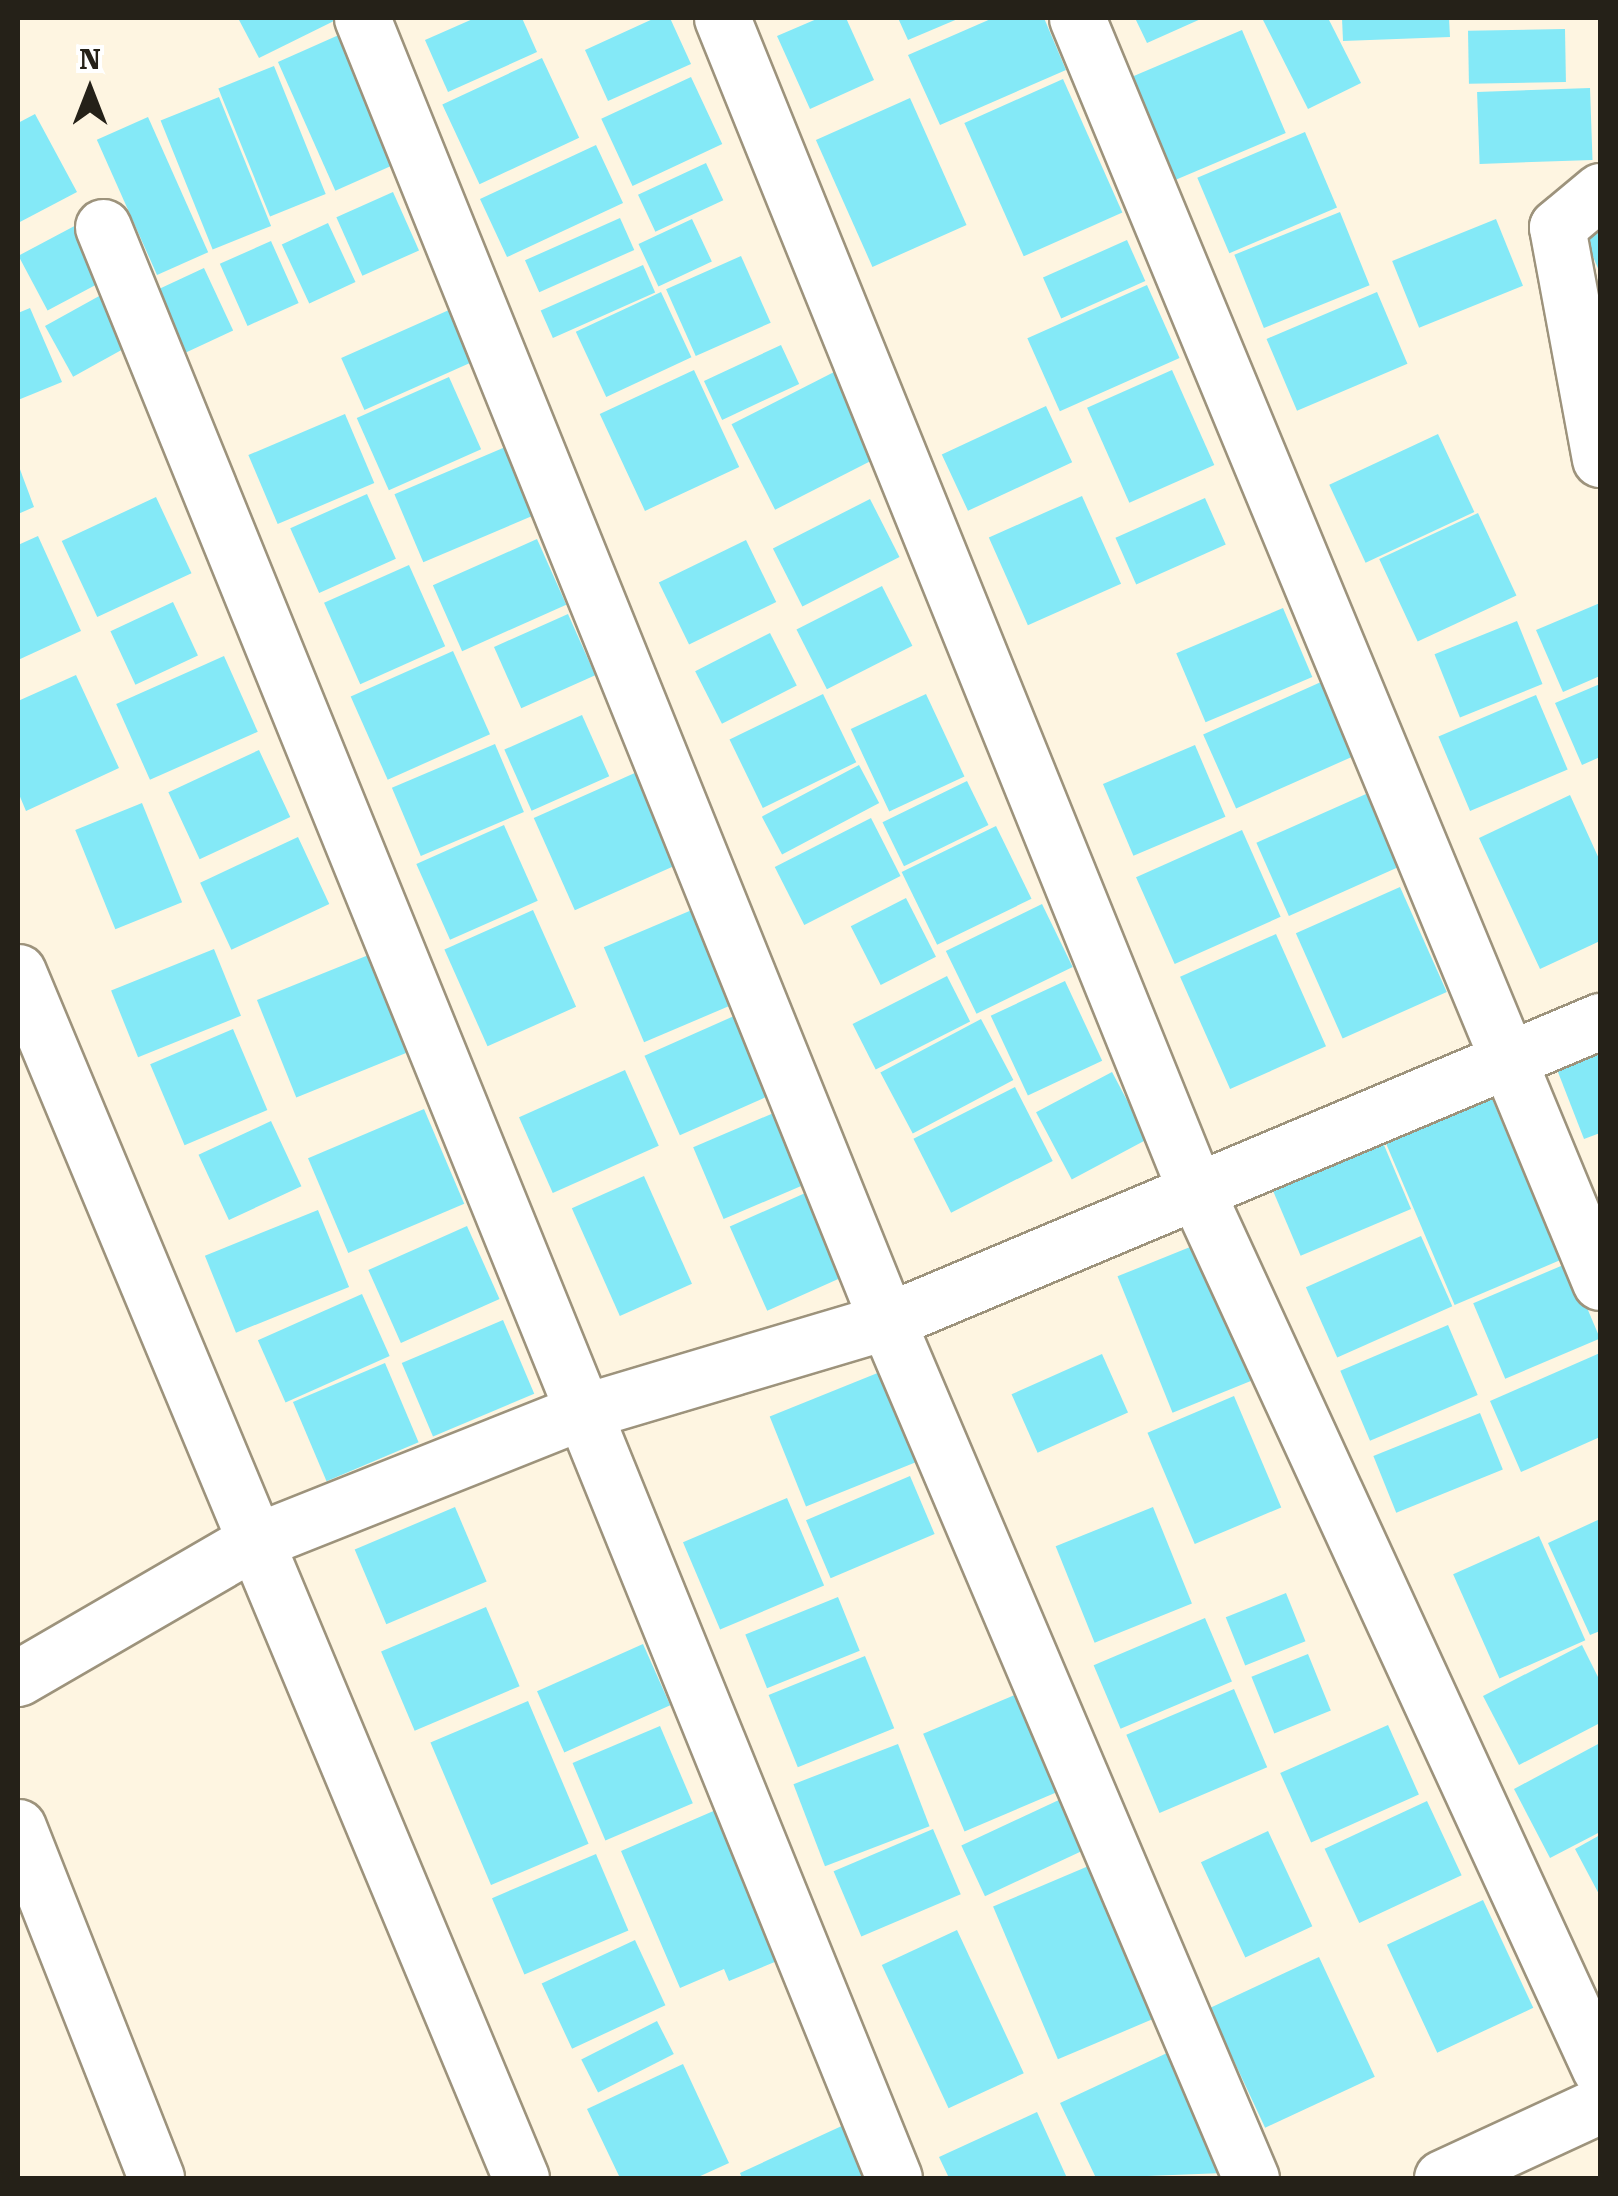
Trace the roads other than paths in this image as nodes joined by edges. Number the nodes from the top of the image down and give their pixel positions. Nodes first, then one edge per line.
1 (362, 18) edge
2 (722, 18) edge
3 (1077, 18) edge
4 (1600, 191) edge
5 (103, 227) dead end
6 (1600, 459) edge
7 (18, 972) edge
8 (1600, 1021) edge
9 (1504, 1062) junction
10 (1196, 1192) junction
11 (1600, 1282) edge
12 (887, 1321) junction
13 (580, 1413) junction
14 (248, 1544) junction
15 (18, 1678) edge
16 (18, 1827) edge
17 (1600, 2068) edge
18 (1600, 2105) edge
19 (156, 2178) edge
20 (521, 2178) edge
21 (894, 2178) edge
22 (1251, 2178) edge
23 (1442, 2178) edge

1 - 12 street
2 - 10 street
3 - 9 street
4 - 6 street
5 - 13 street
7 - 14 street
8 - 9 street
9 - 10 street
9 - 11 street
10 - 12 street
10 - 17 street
12 - 13 street
12 - 22 street
13 - 14 street
13 - 21 street
14 - 15 street
14 - 20 street
16 - 19 street
18 - 23 street

